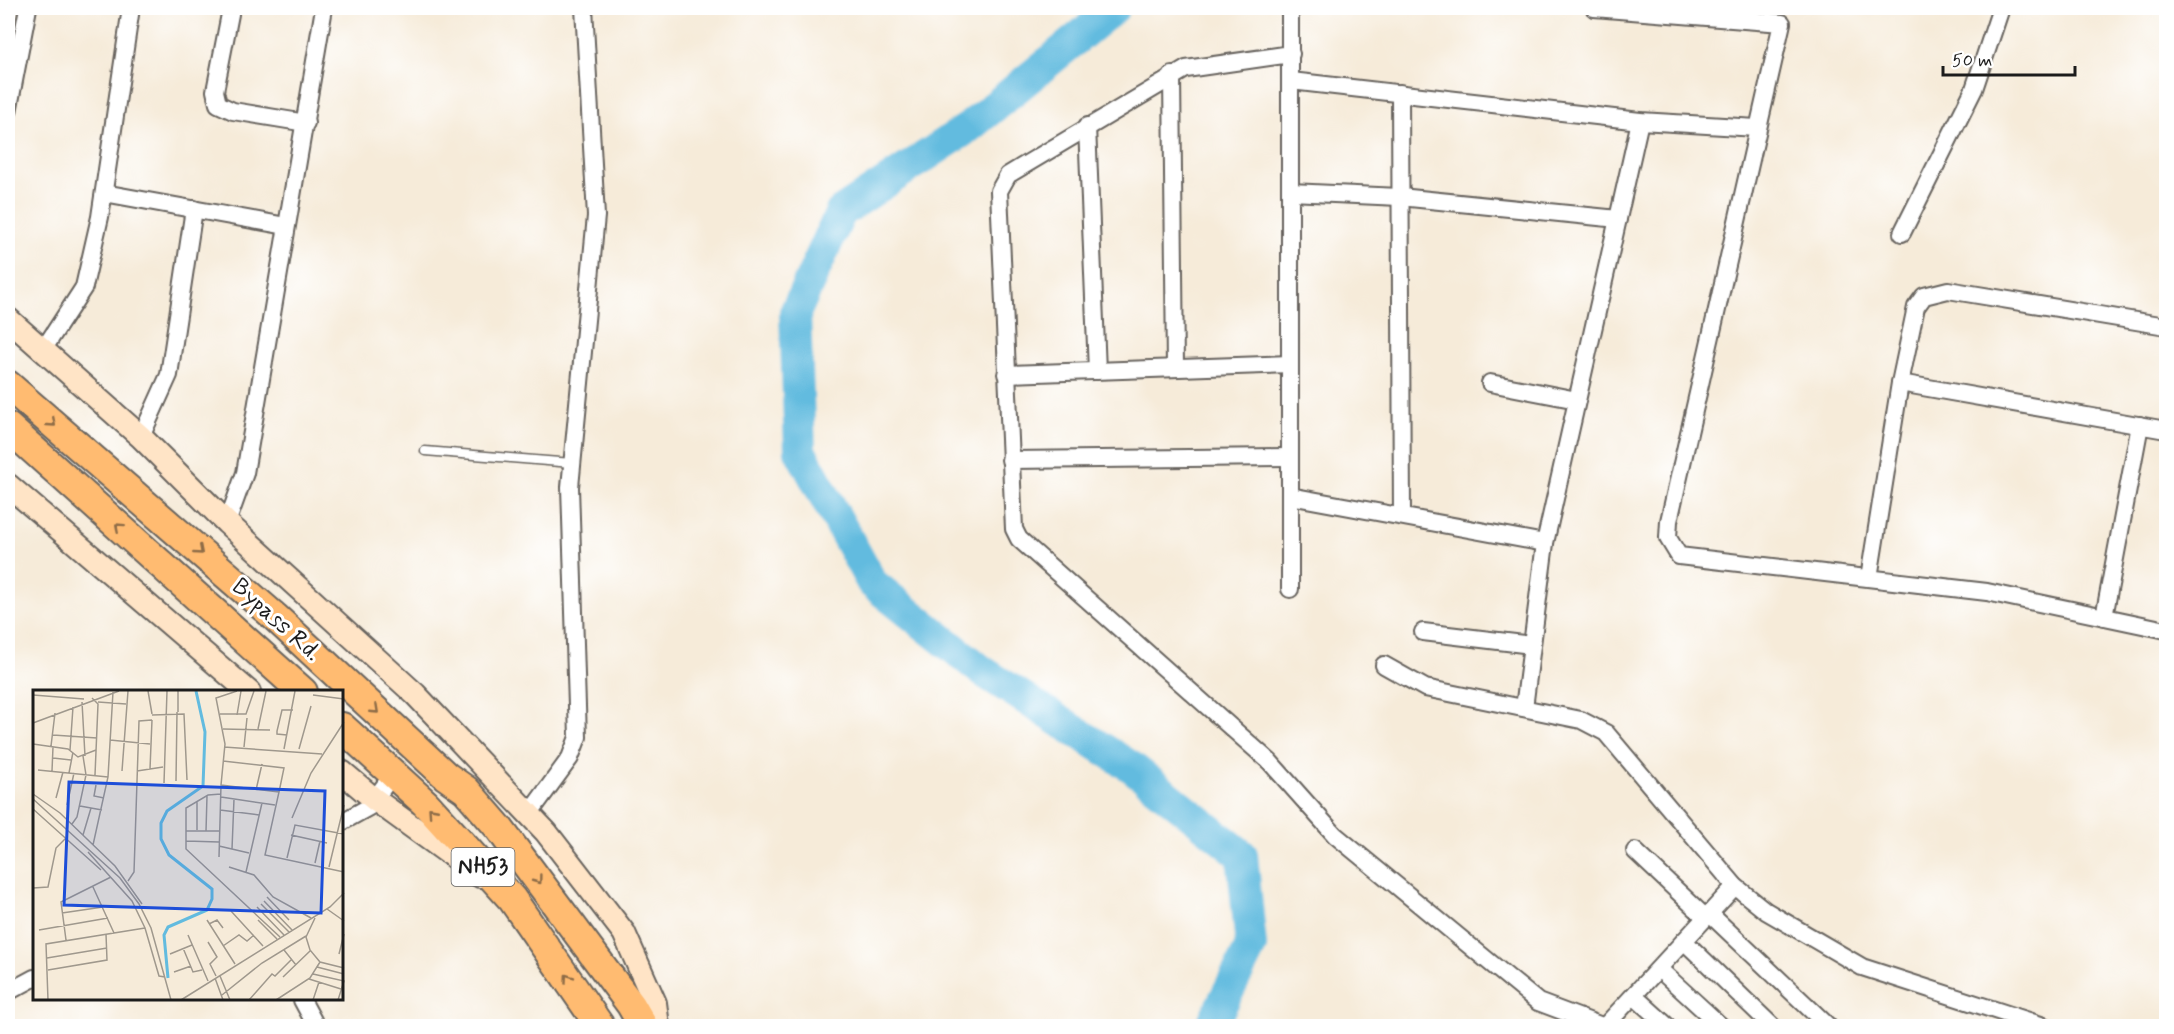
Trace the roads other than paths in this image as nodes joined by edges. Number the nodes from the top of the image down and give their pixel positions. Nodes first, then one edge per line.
1 (28, 8) edge
2 (131, 8) edge
3 (324, 8) edge
4 (584, 8) edge
5 (1290, 8) edge
6 (1594, 8) edge
7 (2001, 8) edge
8 (230, 14) dead end
9 (1784, 15) edge
10 (1291, 54) junction
11 (1172, 75) junction
12 (1291, 81) junction
13 (1400, 93) junction
14 (8, 112) edge
15 (1640, 121) junction
16 (306, 123) junction
17 (1087, 126) junction
18 (1757, 128) junction
19 (104, 192) junction
20 (1290, 192) junction
21 (1400, 197) junction
22 (194, 209) junction
23 (1618, 219) junction
24 (286, 226) junction
25 (1902, 233) dead end
26 (8, 319) edge
27 (2166, 326) edge
28 (43, 350) junction
29 (1290, 364) junction
30 (1175, 368) junction
31 (1097, 371) junction
32 (1006, 374) junction
33 (1490, 382) dead end
34 (1900, 383) junction
35 (8, 385) edge
36 (1577, 400) junction
37 (2140, 425) junction
38 (8, 427) edge
39 (2166, 430) edge
40 (141, 437) junction
41 (425, 451) dead end
42 (1290, 457) junction
43 (1010, 459) junction
44 (572, 463) junction
45 (8, 485) edge
46 (1290, 496) junction
47 (1402, 516) junction
48 (227, 523) junction
49 (1545, 543) junction
50 (1869, 578) junction
51 (1290, 589) dead end
52 (275, 617) junction
53 (2104, 617) junction
54 (2166, 630) edge
55 (1424, 632) dead end
56 (247, 641) junction
57 (1532, 645) junction
58 (1384, 665) dead end
59 (247, 690) edge
60 (301, 690) edge
61 (1524, 708) junction
62 (344, 730) edge
63 (344, 774) edge
64 (393, 774) junction
65 (374, 799) junction
66 (528, 814) junction
67 (344, 821) edge
68 (1635, 851) dead end
69 (1735, 886) junction
70 (512, 899) junction
71 (1708, 916) junction
72 (1684, 941) junction
73 (1659, 969) junction
74 (33, 979) edge
75 (8, 992) edge
76 (1634, 996) junction
77 (303, 1001) edge
78 (2015, 1022) edge
79 (646, 1023) edge
80 (316, 1026) edge
81 (600, 1026) edge
82 (1604, 1026) edge
83 (1667, 1026) edge
84 (1721, 1026) edge
85 (1772, 1026) edge
86 (1828, 1026) edge
87 (2044, 1026) edge

1 - 14 street
2 - 19 street
3 - 16 street
4 - 44 street
5 - 10 street
6 - 9 street
7 - 25 street
8 - 16 street
9 - 18 street
10 - 11 street
10 - 12 street
11 - 17 street
11 - 30 street
12 - 13 street
12 - 20 street
13 - 15 street
13 - 21 street
15 - 18 street
15 - 23 street
16 - 24 street
17 - 31 street
17 - 32 street
18 - 50 street
19 - 22 street
19 - 28 street
20 - 21 street
20 - 29 street
21 - 23 street
21 - 47 street
22 - 24 street
22 - 40 street
23 - 36 street
24 - 48 street
26 - 28 street
27 - 34 street
28 - 40 street
29 - 30 street
29 - 42 street
30 - 31 street
31 - 32 street
32 - 43 street
33 - 36 street
34 - 37 street
34 - 50 street
35 -> 52 highway, Bypass Rd.
36 - 49 street
37 - 39 street
37 - 53 street
56 -> 38 highway, Bypass Rd.
40 - 48 street
41 - 44 lane
42 - 43 street
42 - 46 street
43 - 82 street
44 - 66 street
45 - 59 street
46 - 47 street
46 - 51 street
47 - 49 street
48 - 66 street
49 - 57 street
50 - 53 street
52 - 56 highway
52 -> 79 highway, Bypass Rd.
53 - 54 street
55 - 57 street
56 - 60 highway, Bypass Rd.
57 - 61 street
58 - 61 street
61 - 69 street
62 - 64 highway, NH53
63 - 65 street
64 - 65 street
70 -> 64 highway, NH53
65 - 67 street
65 - 70 street
66 - 79 street
68 - 71 street
69 - 71 street
69 - 78 street
81 -> 70 highway, NH53
71 - 72 street
71 - 86 street
72 - 73 street
72 - 85 street
73 - 76 street
73 - 84 street
74 - 75 street
76 - 82 street
76 - 83 street
77 - 80 street
78 - 87 street

